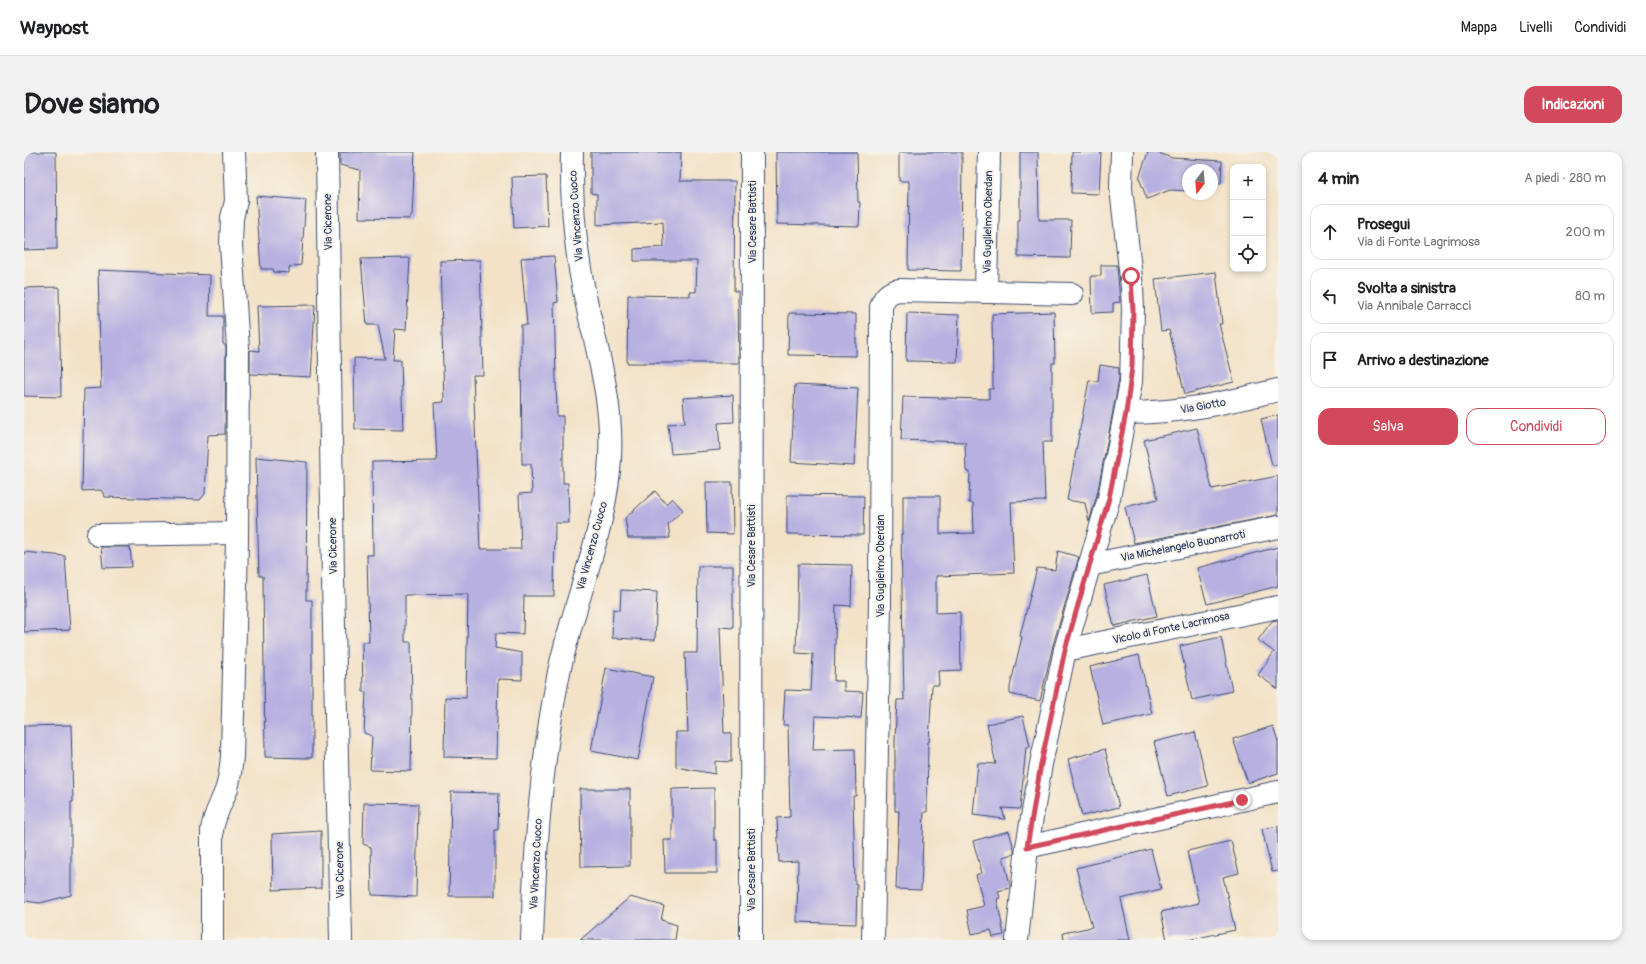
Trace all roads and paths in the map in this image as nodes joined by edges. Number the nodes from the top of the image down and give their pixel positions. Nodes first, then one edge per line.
1 (234, 152) edge
2 (327, 152) edge
3 (572, 152) edge
4 (752, 152) edge
5 (989, 152) edge
6 (1122, 152) edge
7 (986, 292) junction
8 (1072, 294) dead end
9 (1278, 390) edge
10 (1126, 413) junction
11 (1278, 527) edge
12 (237, 533) junction
13 (98, 535) dead end
14 (1089, 565) junction
15 (1278, 607) edge
16 (1065, 650) junction
17 (1278, 792) edge
18 (1027, 847) junction
19 (212, 940) edge
20 (342, 940) edge
21 (532, 940) edge
22 (751, 940) edge
23 (873, 940) edge
24 (1017, 940) edge

1 - 12 street
2 - 20 street, Via Cicerone
3 - 21 street, Via Vincenzo Cuoco
4 - 22 street, Via Cesare Battisti
5 - 7 street, Via Guglielmo Oberdan
6 - 10 street
7 - 8 street, Via Guglielmo Oberdan
7 - 23 street, Via Guglielmo Oberdan
9 - 10 street, Via Giotto
10 - 14 street
11 - 14 street, Via Michelangelo Buonarroti
12 - 13 street
12 - 19 street
14 - 16 street
15 - 16 street, Vicolo di Fonte Lacrimosa
16 - 18 street
17 - 18 street
18 - 24 street

